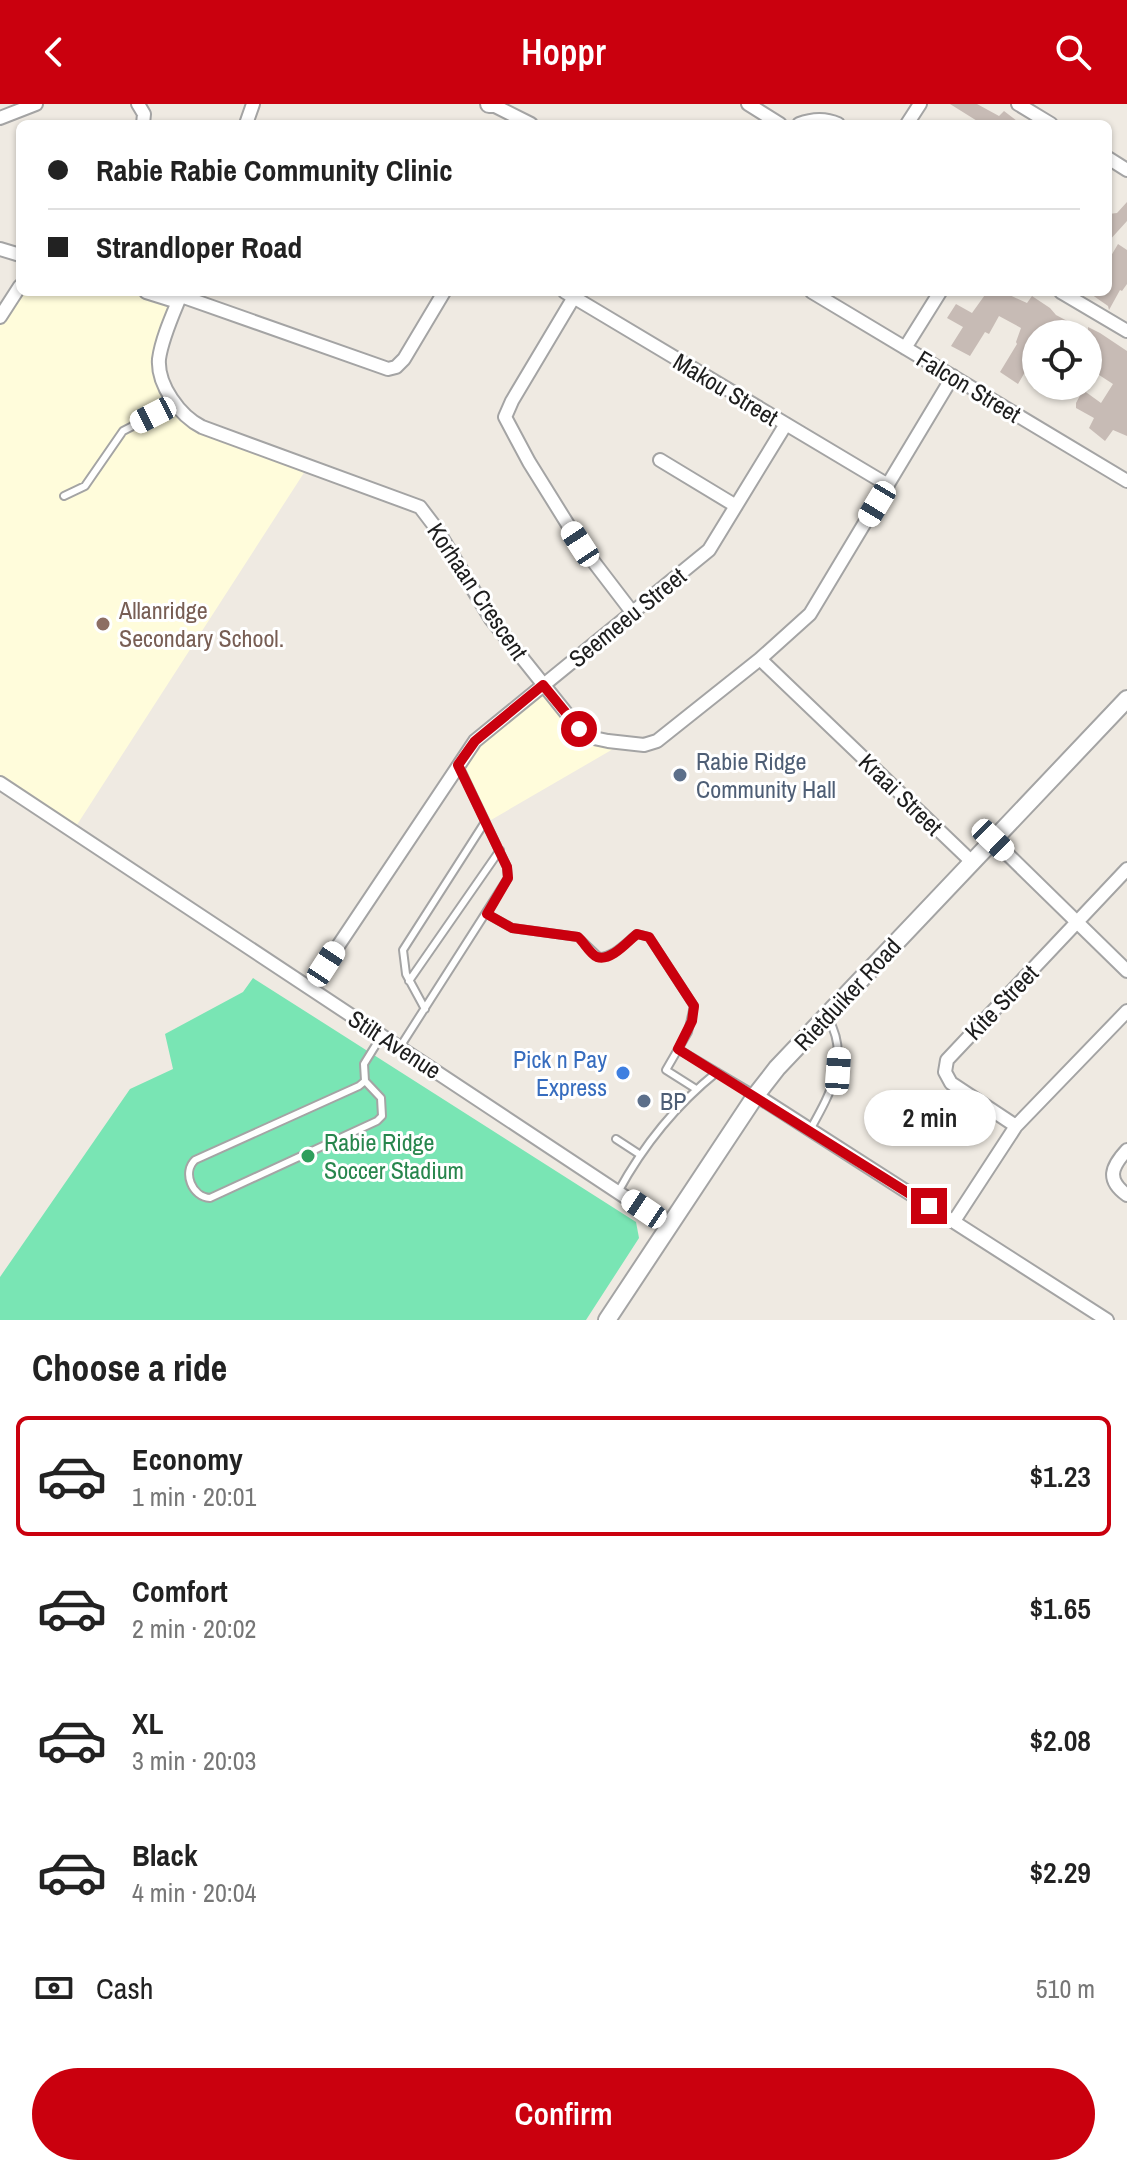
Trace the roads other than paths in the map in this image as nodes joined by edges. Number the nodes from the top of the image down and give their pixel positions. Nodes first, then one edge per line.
1 (36, 104) edge
2 (492, 104) edge
3 (748, 104) edge
4 (1018, 104) edge
5 (0, 118) edge
6 (523, 120) edge
7 (774, 120) edge
8 (1044, 120) edge
9 (16, 292) edge
10 (442, 296) edge
11 (568, 296) edge
12 (571, 296) edge
13 (819, 296) edge
14 (938, 296) edge
15 (1068, 296) edge
16 (180, 297) edge
17 (0, 317) edge
18 (1126, 328) edge
19 (905, 348) junction
20 (953, 376) junction
21 (176, 404) junction
22 (786, 424) junction
23 (660, 460) dead end
24 (1127, 481) edge
25 (888, 485) junction
26 (64, 496) dead end
27 (736, 506) junction
28 (632, 612) junction
29 (760, 659) junction
30 (543, 685) junction
31 (1127, 699) edge
32 (458, 765) junction
33 (0, 783) edge
34 (485, 822) junction
35 (993, 840) junction
36 (500, 850) junction
37 (972, 862) junction
38 (1127, 869) edge
39 (487, 914) junction
40 (1077, 922) junction
41 (1127, 971) edge
42 (409, 981) junction
43 (310, 988) junction
44 (425, 1009) junction
45 (1127, 1011) edge
46 (826, 1015) junction
47 (382, 1035) junction
48 (400, 1047) junction
49 (678, 1049) junction
50 (717, 1072) junction
51 (365, 1081) junction
52 (696, 1089) junction
53 (756, 1095) junction
54 (1016, 1126) junction
55 (810, 1130) junction
56 (616, 1139) dead end
57 (1127, 1150) edge
58 (639, 1154) junction
59 (618, 1192) junction
60 (1127, 1195) edge
61 (954, 1221) junction
62 (669, 1226) junction
63 (607, 1320) edge
64 (1107, 1320) edge

1 - 5 street
2 - 6 street
3 - 7 street
4 - 8 street
9 - 17 street
10 - 16 street
11 - 28 street
12 - 22 street, Makou Street
13 - 19 street, Falcon Street
14 - 19 street
15 - 18 street
16 - 21 street, Korhaan Crescent
19 - 20 street, Falcon Street
20 - 24 street, Falcon Street
20 - 25 street, Korhaan Crescent
21 - 26 lane
21 - 30 street, Korhaan Crescent
22 - 25 street, Makou Street
22 - 27 street, Seemeeu Street
23 - 27 street
25 - 29 street, Korhaan Crescent
27 - 28 street, Seemeeu Street
28 - 30 street, Seemeeu Street
29 - 30 street, Korhaan Crescent
29 - 37 street, Kraai Street
30 - 32 street, Seemeeu Street
31 - 35 street, Rietduiker Road
32 - 34 lane
32 - 43 street, Seemeeu Street
33 - 43 street, Stilt Avenue
34 - 36 lane
34 - 42 lane
35 - 37 street, Rietduiker Road
35 - 40 street
36 - 39 lane
36 - 42 lane
37 - 46 street, Rietduiker Road
38 - 40 street, Kite Street
39 - 44 lane
39 - 49 lane
40 - 41 street
40 - 54 street, Kite Street
42 - 44 lane
43 - 47 street, Stilt Avenue
44 - 48 lane
45 - 54 street
46 - 53 street, Rietduiker Road
46 - 55 lane
47 - 48 street, Stilt Avenue
47 - 51 lane
48 - 59 street, Stilt Avenue
49 - 50 lane
49 - 52 lane
50 - 52 lane
50 - 53 lane
51 - 51 lane
52 - 58 lane
53 - 55 street
53 - 62 street, Rietduiker Road
54 - 61 street
55 - 61 street
56 - 58 lane
57 - 60 street
58 - 59 lane
59 - 62 street, Stilt Avenue
61 - 64 street
62 - 63 street, Rietduiker Road

